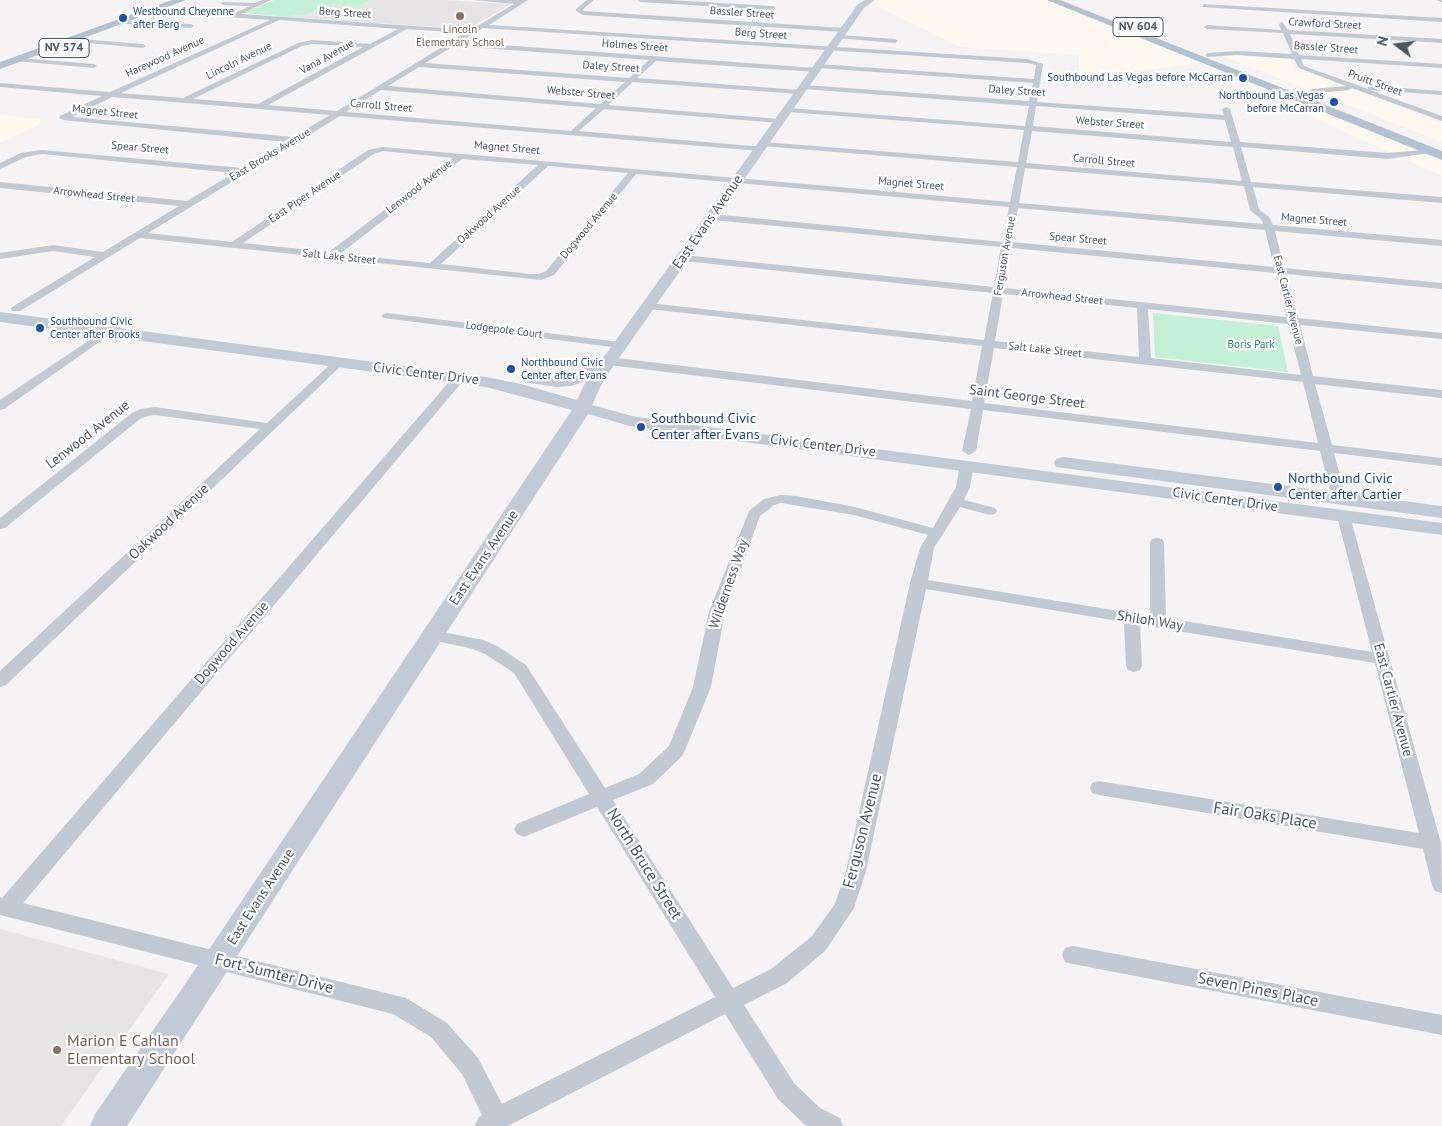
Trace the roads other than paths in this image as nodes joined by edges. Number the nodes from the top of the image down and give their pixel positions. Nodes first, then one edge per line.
1 (181, 0) edge
2 (268, 0) edge
3 (477, 0) edge
4 (592, 0) edge
5 (640, 0) edge
6 (871, 0) edge
7 (1052, 0) edge
8 (1270, 0) edge
9 (523, 1) edge
10 (223, 3) dead end
11 (1068, 3) edge
12 (257, 4) junction
13 (1204, 6) dead end
14 (156, 10) junction
15 (1275, 10) junction
16 (768, 14) junction
17 (232, 15) junction
18 (1099, 15) junction
19 (622, 16) junction
20 (278, 18) junction
21 (1442, 20) edge
22 (614, 21) dead end
23 (129, 23) junction
24 (191, 26) dead end
25 (483, 26) junction
26 (406, 27) junction
27 (606, 27) dead end
28 (1207, 27) dead end
29 (473, 32) junction
30 (1285, 32) junction
31 (599, 33) junction
32 (842, 33) junction
33 (69, 40) junction
34 (82, 41) junction
35 (1442, 41) edge
36 (904, 42) dead end
37 (453, 44) junction
38 (143, 46) dead end
39 (371, 46) junction
40 (831, 48) junction
41 (1172, 48) junction
42 (573, 53) junction
43 (1208, 55) junction
44 (1296, 56) junction
45 (1195, 57) junction
46 (656, 58) junction
47 (17, 60) junction
48 (30, 61) junction
49 (1037, 62) joint
50 (419, 64) junction
51 (94, 66) dead end
52 (1235, 66) junction
53 (1442, 66) edge
54 (817, 68) junction
55 (0, 69) edge
56 (632, 80) junction
57 (1038, 82) junction
58 (1265, 85) junction
59 (0, 86) edge
60 (1355, 87) junction
61 (380, 88) junction
62 (802, 89) junction
63 (1310, 93) junction
64 (1442, 93) edge
65 (110, 95) junction
66 (184, 101) junction
67 (1034, 104) junction
68 (603, 106) junction
69 (259, 107) junction
70 (788, 110) junction
71 (1227, 112) joint
72 (338, 114) junction
73 (63, 118) joint
74 (1442, 119) edge
75 (780, 121) junction
76 (1029, 128) junction
77 (573, 133) junction
78 (294, 140) junction
79 (1236, 144) junction
80 (762, 146) junction
81 (377, 150) joint
82 (1439, 151) edge
83 (460, 156) junction
84 (546, 163) junction
85 (1022, 165) junction
86 (0, 166) edge
87 (244, 171) junction
88 (634, 171) junction
89 (738, 180) junction
90 (1247, 184) junction
91 (0, 185) edge
92 (1442, 200) edge
93 (188, 204) junction
94 (1014, 205) junction
95 (712, 216) junction
96 (1269, 228) junction
97 (138, 235) junction
98 (1442, 243) edge
99 (234, 245) junction
100 (1007, 245) junction
101 (105, 255) junction
102 (0, 256) edge
103 (331, 256) junction
104 (683, 258) junction
105 (432, 267) junction
106 (1280, 271) junction
107 (541, 277) joint
108 (1442, 286) edge
109 (999, 290) junction
110 (1142, 305) junction
111 (649, 306) junction
112 (3, 313) edge
113 (388, 316) dead end
114 (1293, 320) junction
115 (121, 322) junction
116 (106, 332) junction
117 (1442, 336) edge
118 (989, 344) junction
119 (614, 354) junction
120 (394, 356) junction
121 (1144, 361) junction
122 (338, 363) junction
123 (458, 378) junction
124 (529, 378) junction
125 (1308, 379) junction
126 (1442, 394) edge
127 (584, 402) junction
128 (0, 406) edge
129 (978, 406) junction
130 (270, 427) junction
131 (1325, 448) junction
132 (968, 458) junction
133 (1442, 462) edge
134 (956, 502) junction
135 (1341, 507) junction
136 (990, 511) dead end
137 (1442, 512) edge
138 (1442, 520) edge
139 (0, 525) edge
140 (1442, 529) edge
141 (936, 534) junction
142 (1157, 542) dead end
143 (918, 583) junction
144 (1132, 618) junction
145 (1158, 622) junction
146 (433, 635) junction
147 (1382, 659) junction
148 (1134, 666) dead end
149 (0, 681) edge
150 (1099, 788) dead end
151 (602, 798) junction
152 (524, 829) dead end
153 (1431, 843) junction
154 (1442, 885) edge
155 (3, 907) edge
156 (1073, 955) dead end
157 (219, 960) junction
158 (729, 1001) junction
159 (1442, 1025) edge
160 (492, 1122) edge
161 (107, 1126) edge
162 (831, 1126) edge

1 - 14 main road, NV 574
2 - 12 street
3 - 9 street
4 - 19 street, Bassler Street
5 - 16 street
6 - 32 main road, East Evans Avenue
7 - 11 main road, NV 604
8 - 15 street
9 - 25 street, East Brooks Avenue
10 - 12 street
11 - 18 main road, NV 604
12 - 17 street
13 - 15 street
14 - 17 street, Berg Street
14 - 23 main road, NV 574
14 - 33 main road, NV 574
15 - 21 street
15 - 30 street
16 - 19 street, Bassler Street
16 - 32 street, Bassler Street
17 - 20 street, Berg Street
18 - 41 main road, NV 604
18 - 43 main road, NV 604
19 - 22 street
20 - 26 street, Berg Street
20 - 65 street, Harewood Avenue
23 - 24 street
23 - 34 main road, NV 574
25 - 29 street, East Brooks Avenue
25 - 31 street, Berg Street
26 - 29 street, Berg Street
26 - 39 street, Vana Avenue
27 - 31 street
28 - 30 street, Crawford Street
29 - 37 street, East Brooks Avenue
30 - 35 street, Crawford Street
30 - 44 street
31 - 40 street, Berg Street
31 - 42 street
32 - 36 street, Bassler Street
32 - 40 main road, East Evans Avenue
33 - 34 street
33 - 47 main road, NV 574
34 - 38 street
34 - 48 main road, NV 574
37 - 42 street, Holmes Street
37 - 50 street, East Brooks Avenue
39 - 66 street, Lincoln Avenue
39 - 69 street, Vana Avenue
40 - 49 street, Berg Street
40 - 54 main road, East Evans Avenue
41 - 43 main road
41 - 45 main road, NV 604
42 - 46 street, Holmes Street
43 - 44 street, Bassler Street
43 - 52 main road, NV 604
44 - 53 street, Bassler Street
44 - 60 street, Pruitt Street
45 - 52 main road
45 - 58 main road, NV 604
46 - 54 street, Holmes Street
46 - 56 street
47 - 48 street
47 - 55 main road, NV 574
48 - 51 street
48 - 55 main road, NV 574
49 - 57 street, Ferguson Avenue
50 - 56 street, Daley Street
50 - 61 street, East Brooks Avenue
52 - 63 main road, NV 604
54 - 57 street, Holmes Street
54 - 62 main road, East Evans Avenue
56 - 62 street, Daley Street
56 - 68 street
57 - 67 street, Ferguson Avenue
58 - 63 main road
58 - 82 main road, NV 604
59 - 65 street, Carroll Street
60 - 63 street
60 - 64 street
60 - 74 street, Pruitt Street
61 - 68 street, Webster Street
61 - 72 street, East Brooks Avenue
62 - 67 street, Daley Street
62 - 70 main road, East Evans Avenue
63 - 82 main road, NV 604
65 - 66 street, Carroll Street
65 - 73 street, Harewood Avenue
66 - 69 street, Carroll Street
67 - 71 street, Daley Street
67 - 76 street, Ferguson Avenue
68 - 75 street, Webster Street
68 - 77 street
69 - 72 street, Carroll Street
70 - 75 main road, East Evans Avenue
70 - 76 street, Webster Street
71 - 79 street, East Cartier Avenue
72 - 77 street, Carroll Street
72 - 78 street, East Brooks Avenue
73 - 78 street, Magnet Street
75 - 80 main road, East Evans Avenue
76 - 79 street, Webster Street
76 - 85 street, Ferguson Avenue
77 - 80 street, Carroll Street
78 - 87 street, East Brooks Avenue
79 - 82 street, Webster Street
79 - 90 street, East Cartier Avenue
80 - 85 street, Carroll Street
80 - 89 main road, East Evans Avenue
81 - 83 street, Magnet Street
81 - 99 street, East Piper Avenue
83 - 84 street, Magnet Street
83 - 103 street, Lenwood Avenue
84 - 88 street, Magnet Street
84 - 105 street, Oakwood Avenue
85 - 90 street, Carroll Street
85 - 94 street, Ferguson Avenue
86 - 87 street, Spear Street
87 - 93 street, East Brooks Avenue
88 - 89 street, Magnet Street
88 - 107 street, Dogwood Avenue
89 - 94 street, Magnet Street
89 - 95 main road, East Evans Avenue
90 - 92 street, Carroll Street
90 - 96 street, East Cartier Avenue
91 - 93 street, Arrowhead Street
93 - 97 street, East Brooks Avenue
94 - 96 street, Magnet Street
94 - 100 street, Ferguson Avenue
95 - 100 street, Spear Street
95 - 104 main road, East Evans Avenue
96 - 98 street, Magnet Street
96 - 106 street, East Cartier Avenue
97 - 99 street, Salt Lake Street
97 - 101 street, East Brooks Avenue
99 - 103 street, Salt Lake Street
100 - 106 street, Spear Street
100 - 109 street, Ferguson Avenue
101 - 102 street
101 - 112 street, East Brooks Avenue
103 - 105 street, Salt Lake Street
104 - 109 street, Arrowhead Street
104 - 111 main road, East Evans Avenue
105 - 107 street, Salt Lake Street
106 - 108 street, Spear Street
106 - 114 street, East Cartier Avenue
109 - 110 street, Arrowhead Street
109 - 118 street, Ferguson Avenue
110 - 114 street, Arrowhead Street
110 - 121 street
111 - 118 street, Salt Lake Street
111 - 119 main road, East Evans Avenue
112 - 115 main road, Civic Center Drive
112 - 116 main road, Civic Center Drive
113 - 119 street, Lodgepole Court
114 - 117 street, Arrowhead Street
114 - 125 street, East Cartier Avenue
115 - 116 street
115 - 120 main road, Civic Center Drive
116 - 122 main road, Civic Center Drive
116 - 128 street
118 - 121 street, Salt Lake Street
118 - 129 street, Ferguson Avenue
119 - 124 main road
119 - 127 main road, East Evans Avenue
119 - 129 street, Saint George Street
120 - 122 main road
120 - 124 main road, Civic Center Drive
121 - 125 street, Salt Lake Street
122 - 123 main road, Civic Center Drive
122 - 130 street, Oakwood Avenue
123 - 127 main road, Civic Center Drive
123 - 155 street, Dogwood Avenue
124 - 127 main road, Civic Center Drive
125 - 126 street, Salt Lake Street
125 - 131 street, East Cartier Avenue
127 - 132 main road, Civic Center Drive
127 - 132 main road, Civic Center Drive
127 - 146 main road, East Evans Avenue
129 - 131 street, Saint George Street
129 - 132 street, Ferguson Avenue
130 - 139 street, Lenwood Avenue
130 - 149 street, Oakwood Avenue
131 - 133 street, Saint George Street
131 - 135 street, East Cartier Avenue
132 - 134 street, Ferguson Avenue
132 - 135 main road, Civic Center Drive
132 - 135 main road, Civic Center Drive
134 - 136 street
134 - 141 street, Ferguson Avenue
135 - 137 main road, Civic Center Drive
135 - 138 main road
135 - 140 main road, Civic Center Drive
135 - 147 street, East Cartier Avenue
141 - 143 street, Ferguson Avenue
141 - 151 street, Wilderness Way
142 - 145 street
143 - 144 street, Shiloh Way
143 - 158 street, Ferguson Avenue
144 - 145 street, Shiloh Way
144 - 148 street
145 - 147 street, Shiloh Way
146 - 151 street, North Bruce Street
146 - 157 main road, East Evans Avenue
147 - 153 street, East Cartier Avenue
150 - 153 street, Fair Oaks Place
151 - 152 street, Wilderness Way
151 - 158 street, North Bruce Street
153 - 154 street, East Cartier Avenue
155 - 157 street, Fort Sumter Drive
156 - 159 street, Seven Pines Place
157 - 160 street, Fort Sumter Drive
157 - 161 main road, East Evans Avenue
158 - 160 street, Ferguson Avenue
158 - 162 street, North Bruce Street

